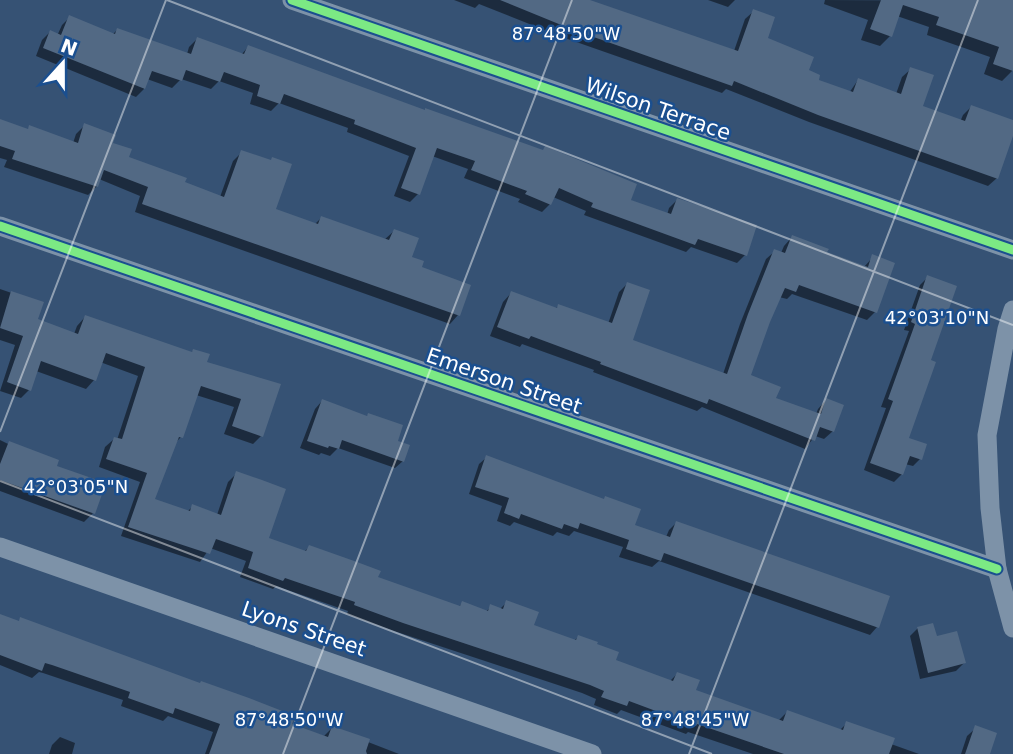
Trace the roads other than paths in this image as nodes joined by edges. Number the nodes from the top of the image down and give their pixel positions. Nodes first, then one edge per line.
1 (292, 0) edge
2 (0, 226) edge
3 (1013, 250) edge
4 (1013, 310) edge
5 (0, 547) edge
6 (997, 569) junction
7 (1013, 628) edge
8 (592, 754) edge

1 - 3 street, Wilson Terrace
2 - 6 street, Emerson Street
4 - 6 street
5 - 8 street, Lyons Street
6 - 7 street

